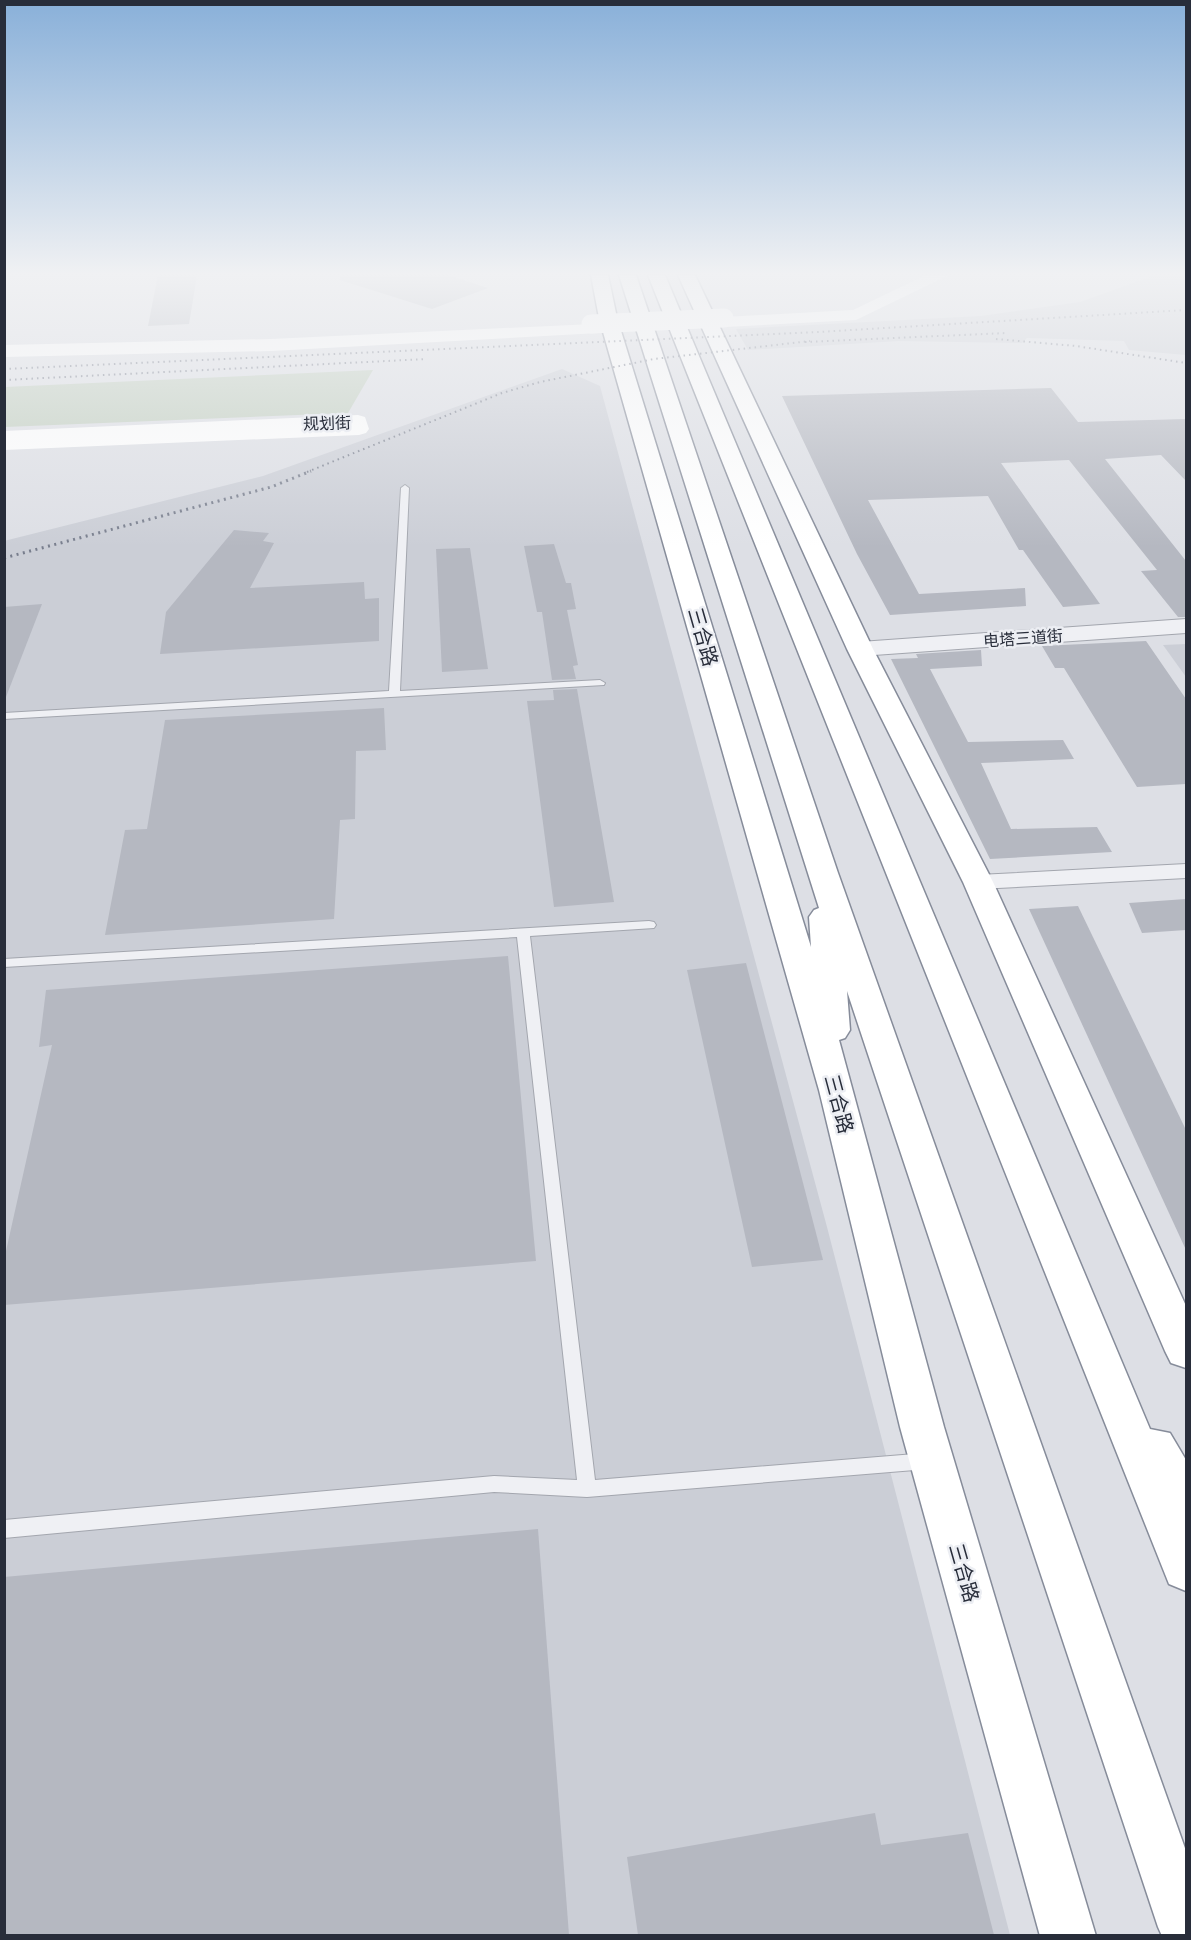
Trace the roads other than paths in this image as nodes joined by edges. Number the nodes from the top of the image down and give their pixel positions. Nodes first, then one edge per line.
1 (610, 366) edge
2 (656, 366) edge
3 (693, 366) edge
4 (728, 366) edge
5 (4, 437) edge
6 (4, 444) edge
7 (405, 488) dead end
8 (1186, 626) edge
9 (860, 649) junction
10 (600, 683) dead end
11 (394, 694) junction
12 (4, 716) edge
13 (1186, 871) edge
14 (823, 873) junction
15 (978, 882) junction
16 (649, 925) dead end
17 (523, 934) junction
18 (4, 963) edge
19 (837, 1090) junction
20 (1186, 1351) edge
21 (1110, 1377) junction
22 (932, 1461) junction
23 (586, 1489) junction
24 (1186, 1499) edge
25 (4, 1529) edge
26 (1186, 1569) edge
27 (1186, 1927) edge
28 (1068, 1935) edge

1 - 19 main road, 三合路
2 - 14 main road
3 - 21 main road
4 - 9 main road
5 - 6 main road, 规划街
7 - 11 lane
8 - 9 street, 电塔三道街
9 - 15 main road
10 - 11 lane
11 - 12 lane
13 - 15 street
14 - 19 main road
14 - 27 main road
15 - 20 main road
16 - 17 lane
17 - 18 lane
17 - 23 lane
19 - 22 main road, 三合路
21 - 24 main road
21 - 26 main road
22 - 23 lane
22 - 28 main road, 三合路
23 - 25 lane

